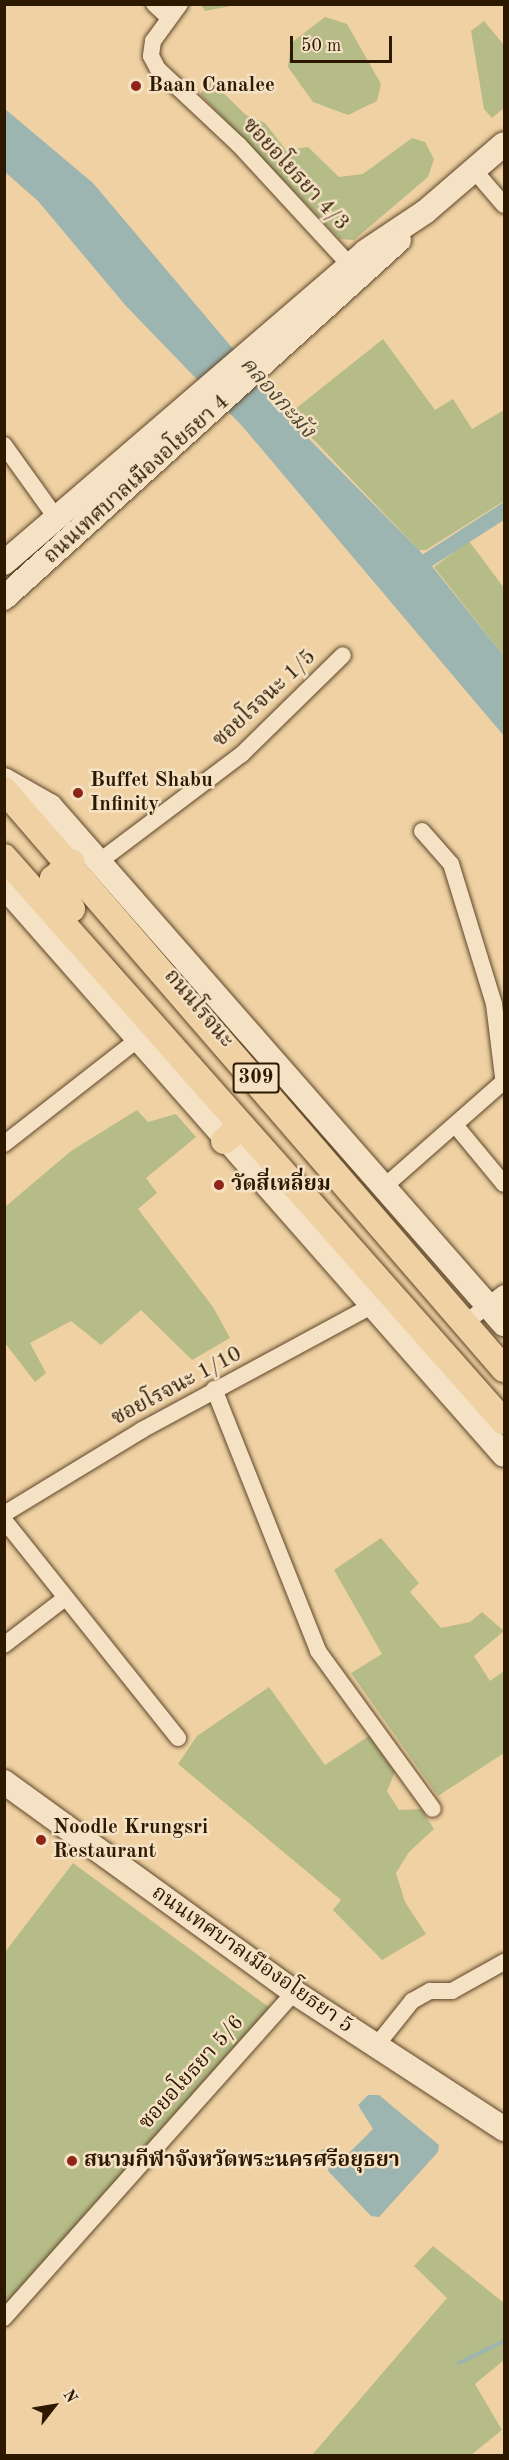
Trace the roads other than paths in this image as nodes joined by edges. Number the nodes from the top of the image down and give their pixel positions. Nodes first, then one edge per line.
1 (154, 4) edge
2 (180, 4) edge
3 (168, 17) junction
4 (504, 144) edge
5 (474, 170) junction
6 (504, 205) edge
7 (355, 272) junction
8 (186, 423) junction
9 (4, 446) edge
10 (57, 519) junction
11 (4, 564) edge
12 (4, 598) edge
13 (343, 655) dead end
14 (4, 780) edge
15 (4, 790) edge
16 (422, 831) dead end
17 (4, 857) edge
18 (100, 861) junction
19 (72, 862) junction
20 (4, 886) edge
21 (150, 1038) junction
22 (504, 1084) edge
23 (456, 1126) junction
24 (233, 1134) junction
25 (4, 1144) edge
26 (504, 1184) edge
27 (385, 1186) junction
28 (437, 1291) junction
29 (497, 1299) edge
30 (373, 1305) junction
31 (410, 1315) junction
32 (465, 1323) junction
33 (504, 1324) edge
34 (504, 1369) edge
35 (214, 1389) junction
36 (504, 1422) edge
37 (504, 1455) edge
38 (4, 1514) edge
39 (4, 1520) edge
40 (64, 1599) junction
41 (4, 1646) edge
42 (178, 1738) dead end
43 (4, 1782) edge
44 (433, 1809) dead end
45 (504, 1962) edge
46 (294, 1992) junction
47 (376, 2046) junction
48 (504, 2129) edge
49 (4, 2318) edge

1 - 3 street
2 - 3 street, ซอยอโยธยา 4/3
3 - 7 street, ซอยอโยธยา 4/3
4 - 5 street, ถนนเทศบาลเมืองอโยธยา 4
5 - 6 street
5 - 7 street, ถนนเทศบาลเมืองอโยธยา 4
7 - 8 street, ถนนเทศบาลเมืองอโยธยา 4
8 - 10 street, ถนนเทศบาลเมืองอโยธยา 4
8 - 12 street, ถนนเทศบาลเมืองอโยธยา 4
9 - 10 street
10 - 11 street, ถนนเทศบาลเมืองอโยธยา 4
13 - 18 street, ซอยโรจนะ 1/5
14 - 18 street, ถนนโรจนะ
15 - 19 main road, ถนนโรจนะ / 309
16 - 22 street
17 - 21 main road, ถนนโรจนะ / 309
18 - 27 street, ถนนโรจนะ
19 - 21 main road
19 - 28 main road, ถนนโรจนะ / 309
20 - 21 street, ถนนโรจนะ
21 - 24 main road, ถนนโรจนะ / 309
21 - 25 street
22 - 23 street
23 - 26 street
23 - 27 street
24 - 30 street, ถนนโรจนะ
24 - 31 main road, ถนนโรจนะ / 309
27 - 29 street, ถนนโรจนะ
28 - 31 main road
28 - 32 main road, ถนนโรจนะ / 309
29 - 32 street
29 - 33 street, ถนนโรจนะ
30 - 35 street, ซอยโรจนะ 1/10
30 - 37 street, ถนนโรจนะ
31 - 36 main road, ถนนโรจนะ / 309
32 - 34 main road, ถนนโรจนะ / 309
35 - 38 street, ซอยโรจนะ 1/10
35 - 44 street
39 - 40 street
40 - 41 street
40 - 42 street
43 - 46 street, ถนนเทศบาลเมืองอโยธยา 5
45 - 47 street
46 - 47 street, ถนนเทศบาลเมืองอโยธยา 5
46 - 49 street, ซอยอโยธยา 5/6
47 - 48 street, ถนนเทศบาลเมืองอโยธยา 5

